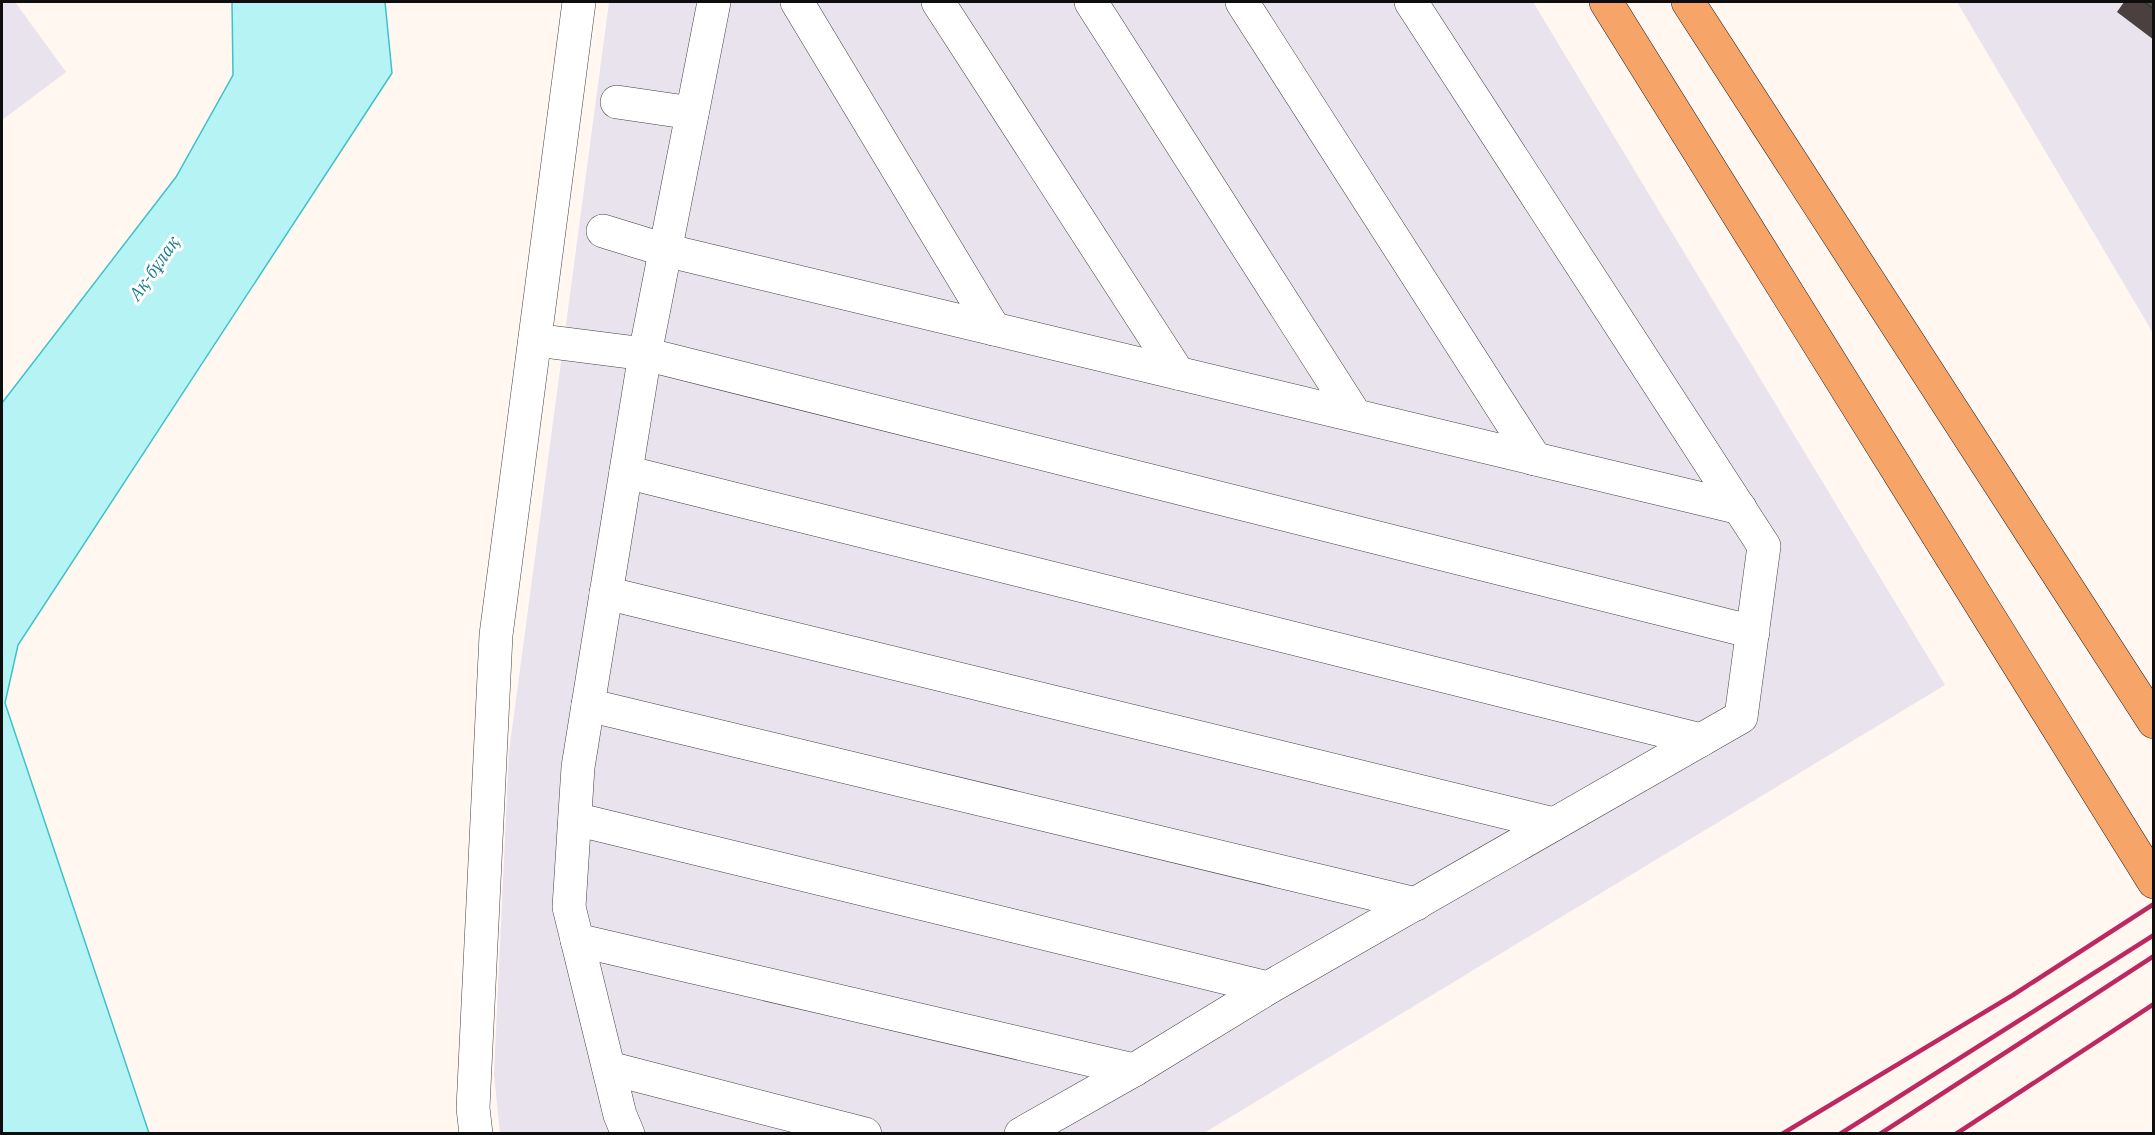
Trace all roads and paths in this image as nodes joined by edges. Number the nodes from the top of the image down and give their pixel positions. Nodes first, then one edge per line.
1 (579, 2) edge
2 (708, 2) edge
3 (797, 2) edge
4 (938, 2) edge
5 (1091, 2) edge
6 (1242, 2) edge
7 (1412, 2) edge
8 (1606, 2) edge
9 (1688, 2) edge
10 (617, 102) dead end
11 (692, 113) junction
12 (603, 231) dead end
13 (665, 250) junction
14 (994, 329) junction
15 (535, 340) junction
16 (645, 354) junction
17 (1178, 373) junction
18 (1355, 415) junction
19 (1535, 459) junction
20 (626, 472) junction
21 (1740, 508) junction
22 (606, 593) junction
23 (1753, 632) junction
24 (588, 705) junction
25 (2152, 720) edge
26 (1701, 740) junction
27 (575, 819) junction
28 (1554, 824) junction
29 (2154, 882) edge
30 (1416, 904) junction
31 (577, 940) junction
32 (1268, 988) junction
33 (609, 1068) junction
34 (1134, 1070) junction
35 (476, 1134) edge
36 (628, 1134) edge
37 (865, 1134) edge
38 (1021, 1134) edge

1 - 15 street
2 - 11 street
3 - 14 street
4 - 17 street
5 - 18 street
6 - 19 street
7 - 21 street
8 - 29 main road
9 - 25 main road
10 - 11 street
11 - 13 street
12 - 13 street
13 - 14 street
13 - 16 street
14 - 17 street
15 - 16 street
15 - 35 street
16 - 20 street
16 - 23 street
17 - 18 street
18 - 19 street
19 - 21 street
20 - 22 street
20 - 26 street
21 - 23 street
22 - 24 street
22 - 28 street
23 - 26 street
24 - 27 street
24 - 30 street
26 - 28 street
27 - 31 street
27 - 32 street
28 - 30 street
30 - 32 street
31 - 33 street
31 - 34 street
32 - 34 street
33 - 36 street
33 - 37 street
34 - 38 street

